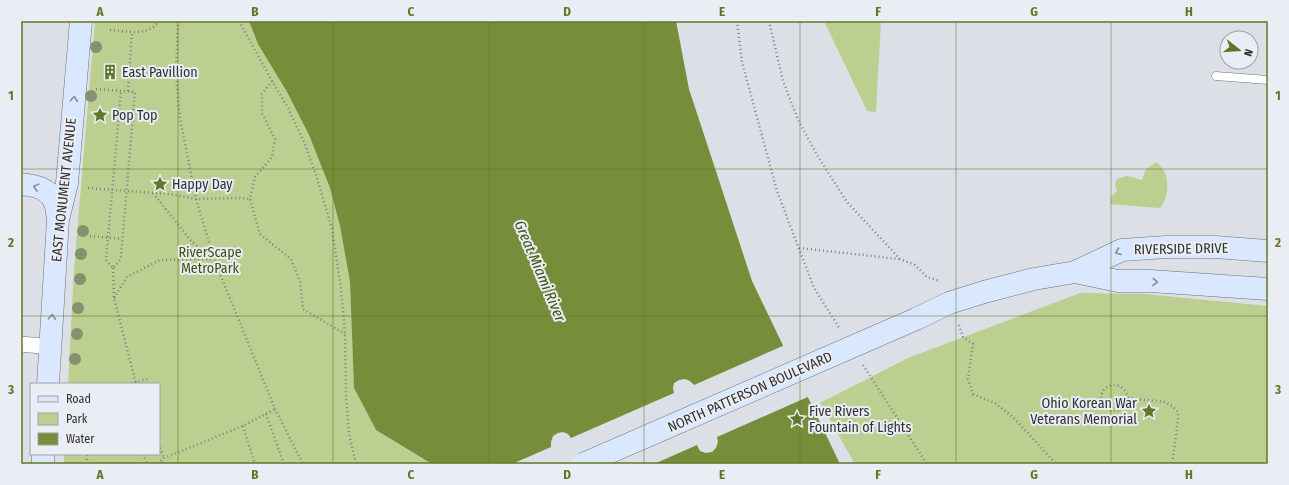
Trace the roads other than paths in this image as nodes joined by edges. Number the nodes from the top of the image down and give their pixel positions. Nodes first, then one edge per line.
1 (81, 21) edge
2 (1216, 76) dead end
3 (1268, 80) edge
4 (21, 184) edge
5 (58, 220) junction
6 (1268, 251) edge
7 (1075, 272) junction
8 (1268, 289) edge
9 (916, 319) joint
10 (21, 344) edge
11 (50, 347) junction
12 (48, 383) edge
13 (584, 464) edge

5 -> 1 main road, EAST MONUMENT AVENUE
2 - 3 lane
5 -> 4 main road
11 -> 5 main road, EAST MONUMENT AVENUE
6 -> 7 main road, RIVERSIDE DRIVE
7 -> 8 main road, RIVERSIDE DRIVE
7 - 9 main road, RIVERSIDE DRIVE
9 - 13 main road, NORTH PATTERSON BOULEVARD, bridge
10 - 11 street
11 - 12 main road, EAST MONUMENT AVENUE

